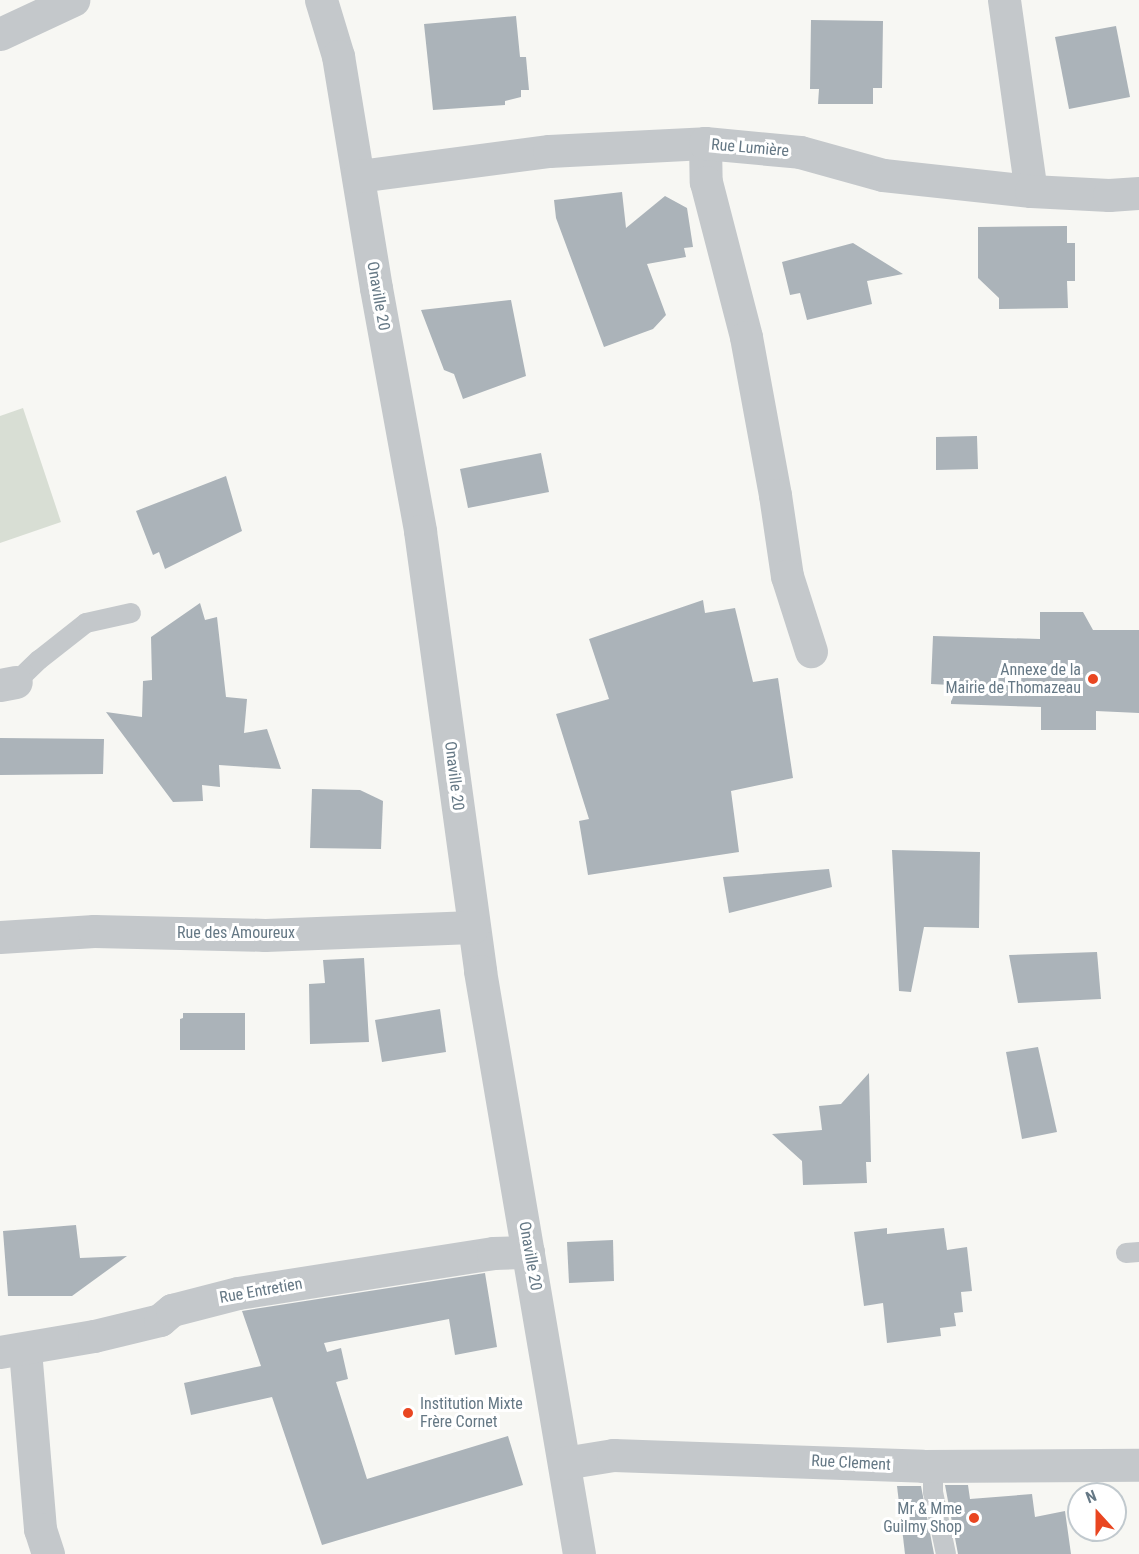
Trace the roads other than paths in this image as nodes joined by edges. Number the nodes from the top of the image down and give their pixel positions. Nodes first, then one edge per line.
1 (72, 0) edge
2 (321, 0) edge
3 (1005, 0) edge
4 (0, 34) edge
5 (705, 143) junction
6 (359, 176) junction
7 (1031, 191) junction
8 (1139, 193) edge
9 (131, 613) dead end
10 (811, 651) dead end
11 (8, 683) edge
12 (473, 927) junction
13 (0, 937) edge
14 (528, 1252) junction
15 (12, 1351) edge
16 (564, 1463) junction
17 (1139, 1465) edge
18 (933, 1466) junction
19 (48, 1554) edge
20 (579, 1554) edge
21 (946, 1554) edge

1 - 4 street
2 - 6 street, Onaville 20
3 - 7 street
5 - 6 street, Rue Lumière
5 - 7 street, Rue Lumière
5 - 10 street
6 - 12 street, Onaville 20
7 - 8 street, Rue Lumière
9 - 11 lane
12 - 13 street, Rue des Amoureux
12 - 14 street, Onaville 20
14 - 15 street, Rue Entretien
14 - 16 street, Onaville 20
15 - 19 street
16 - 18 street, Rue Clement
16 - 20 street, Onaville 20
17 - 18 street, Rue Clement
18 - 21 lane

